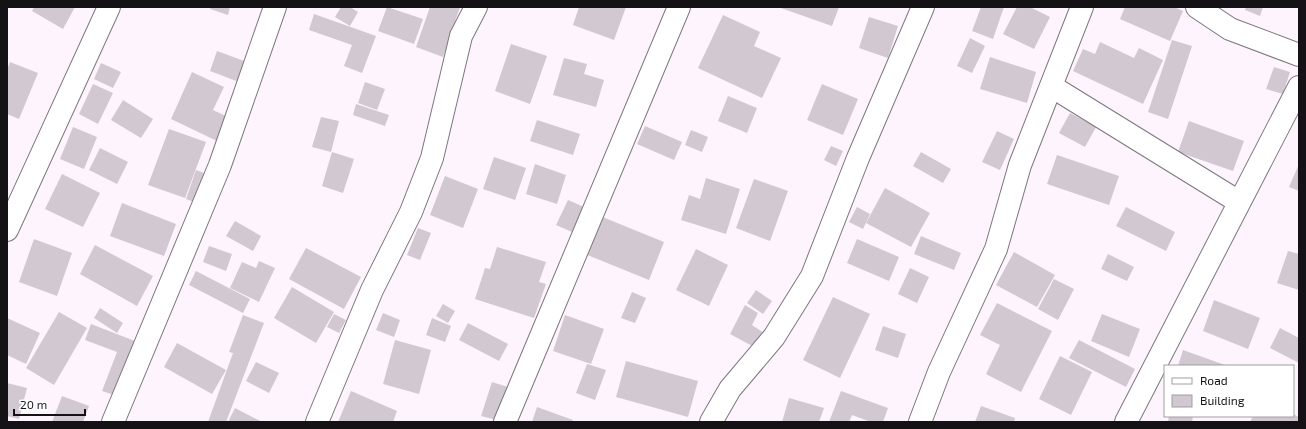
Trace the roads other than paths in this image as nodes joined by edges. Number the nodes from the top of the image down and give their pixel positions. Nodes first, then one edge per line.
1 (109, 7) edge
2 (275, 7) edge
3 (476, 7) edge
4 (679, 7) edge
5 (923, 7) edge
6 (1082, 7) edge
7 (1197, 7) edge
8 (1299, 55) edge
9 (1051, 86) junction
10 (1299, 87) edge
11 (1239, 202) junction
12 (7, 230) edge
13 (113, 422) edge
14 (317, 422) edge
15 (505, 422) edge
16 (711, 422) edge
17 (920, 422) edge
18 (1126, 422) edge

1 - 12 street
2 - 13 street
3 - 14 street
4 - 15 street
5 - 16 street
6 - 9 street
7 - 8 street
9 - 11 street
9 - 17 street
10 - 11 street
11 - 18 street

